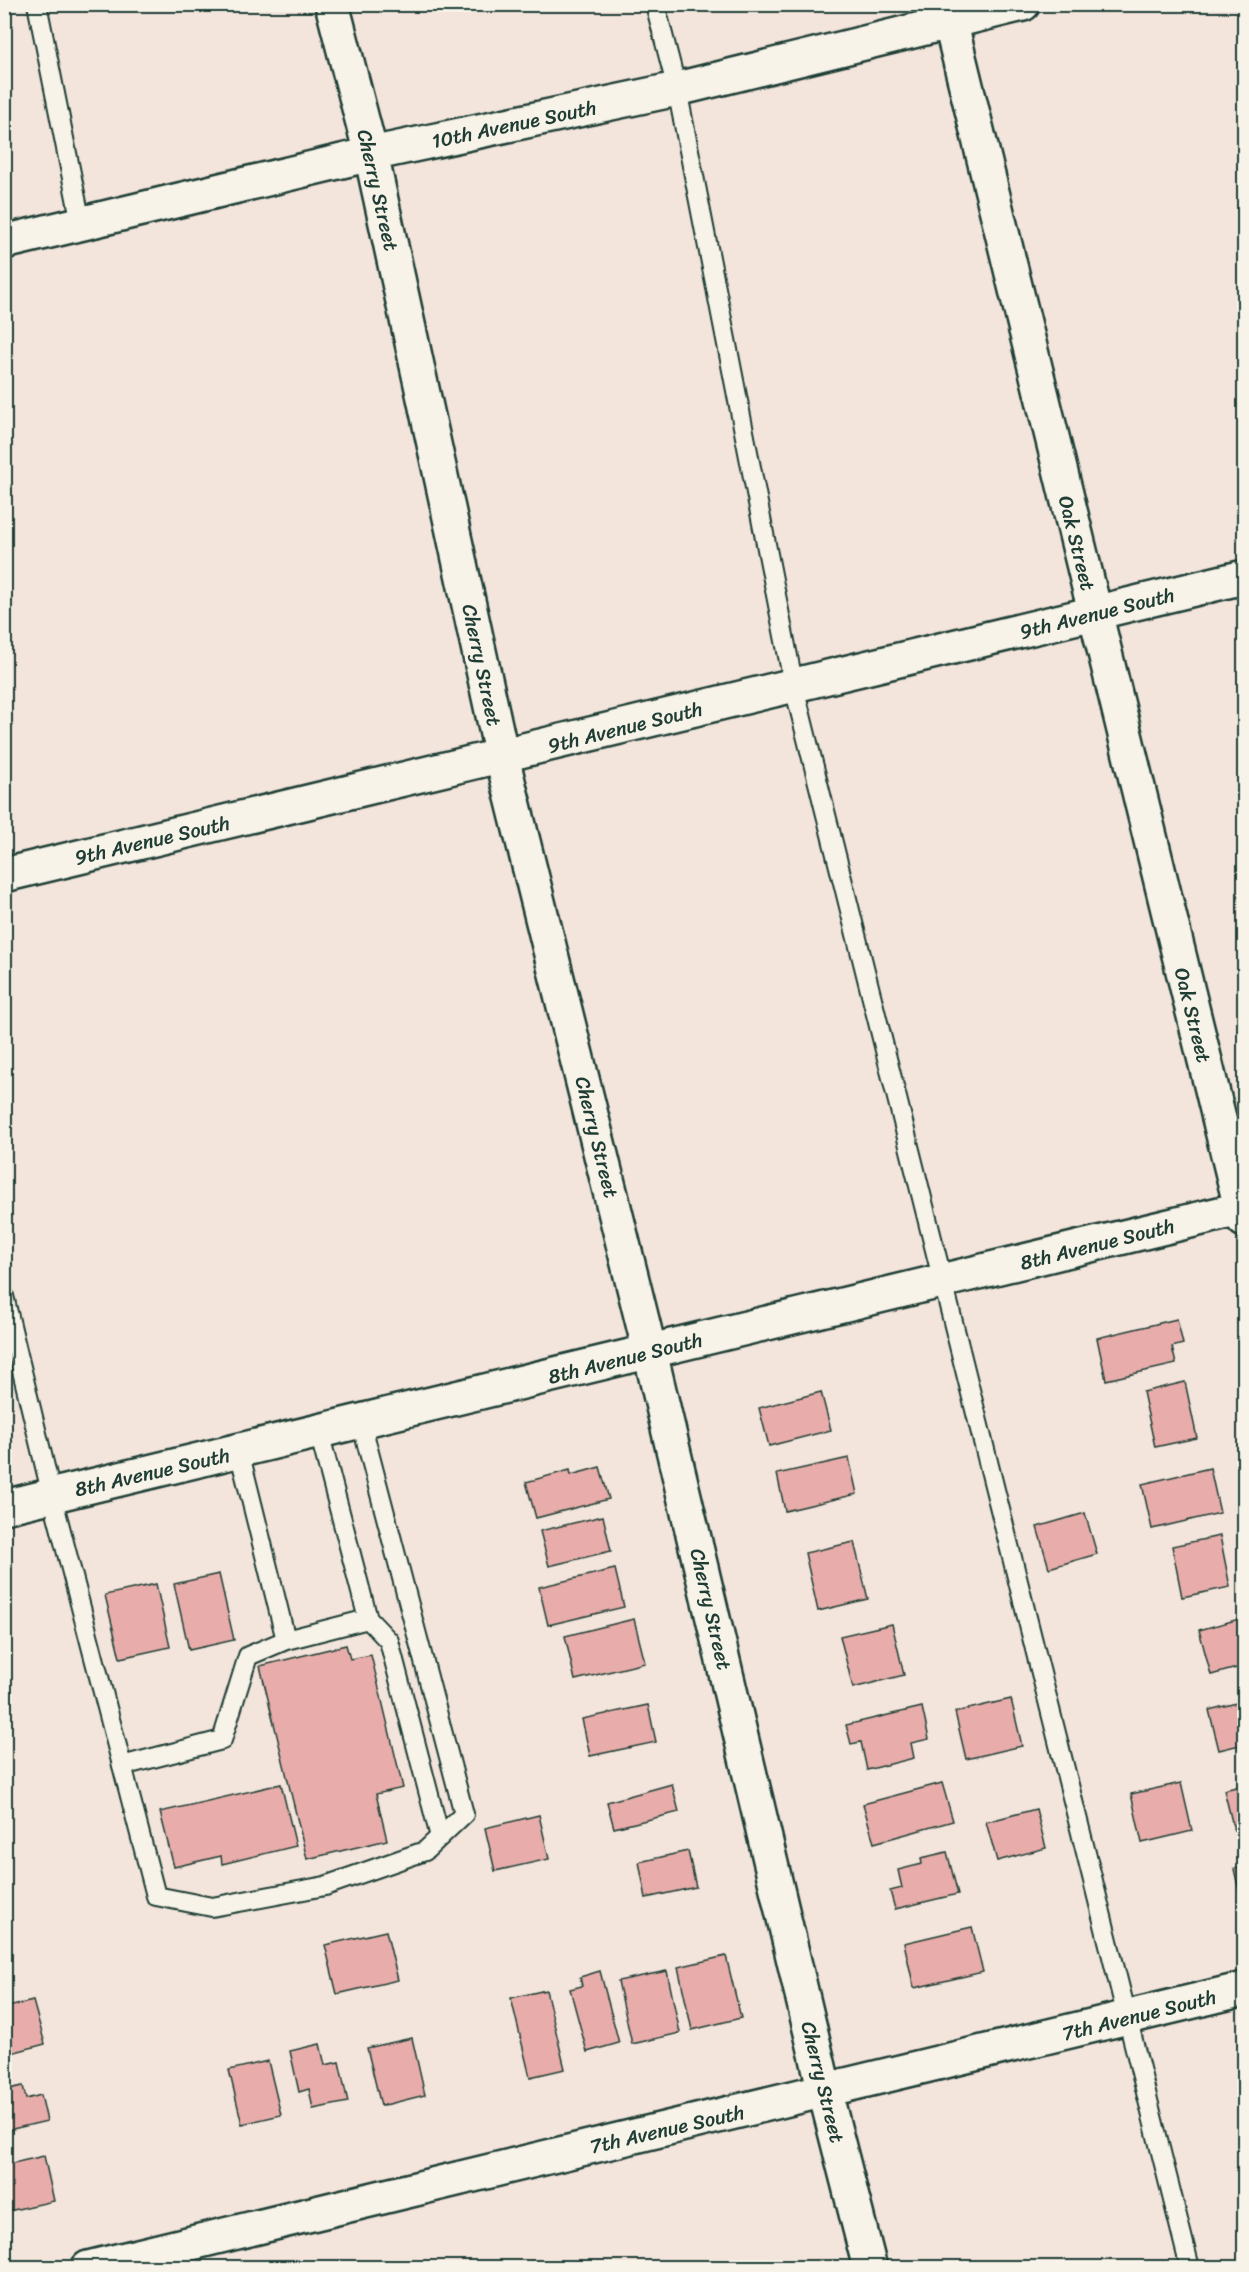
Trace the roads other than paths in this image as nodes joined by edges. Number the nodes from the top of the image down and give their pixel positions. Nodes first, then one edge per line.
1 (38, 4) edge
2 (332, 4) edge
3 (654, 4) edge
4 (1023, 4) edge
5 (949, 14) edge
6 (677, 89) junction
7 (371, 154) junction
8 (81, 223) junction
9 (4, 242) edge
10 (1245, 577) edge
11 (1094, 614) junction
12 (794, 687) junction
13 (502, 757) junction
14 (4, 874) edge
15 (1244, 1212) edge
16 (945, 1280) junction
17 (4, 1296) edge
18 (650, 1352) junction
19 (361, 1422) junction
20 (319, 1432) junction
21 (239, 1451) junction
22 (52, 1496) junction
23 (4, 1507) edge
24 (368, 1619) junction
25 (286, 1640) junction
26 (122, 1766) junction
27 (440, 1837) junction
28 (1245, 1989) edge
29 (1128, 2018) junction
30 (825, 2092) junction
31 (88, 2268) edge
32 (870, 2268) edge
33 (1190, 2268) edge

1 - 8 lane
2 - 7 street, Cherry Street
3 - 6 lane
4 - 5 street, 10th Avenue South
5 - 6 street, 10th Avenue South
5 - 11 street, Oak Street
6 - 7 street, 10th Avenue South
6 - 12 lane
7 - 8 street, 10th Avenue South
7 - 13 street, Cherry Street
8 - 9 street, 10th Avenue South
10 - 11 street, 9th Avenue South
11 - 12 street, 9th Avenue South
11 - 15 street, Oak Street
12 - 13 street, 9th Avenue South
12 - 16 lane
13 - 14 street, 9th Avenue South
13 - 18 street, Cherry Street
15 - 16 street, 8th Avenue South
16 - 18 street, 8th Avenue South
16 - 29 lane
17 - 22 lane
18 - 19 street, 8th Avenue South
18 - 30 street, Cherry Street
19 - 20 street, 8th Avenue South
19 - 27 lane
20 - 21 street, 8th Avenue South
20 - 24 lane
21 - 22 street, 8th Avenue South
21 - 25 lane
22 - 23 street, 8th Avenue South
22 - 26 lane
24 - 25 lane
24 - 27 lane
25 - 26 lane
26 - 27 lane
28 - 29 street, 7th Avenue South
29 - 30 street, 7th Avenue South
29 - 33 lane
30 - 31 street, 7th Avenue South
30 - 32 street, Cherry Street

